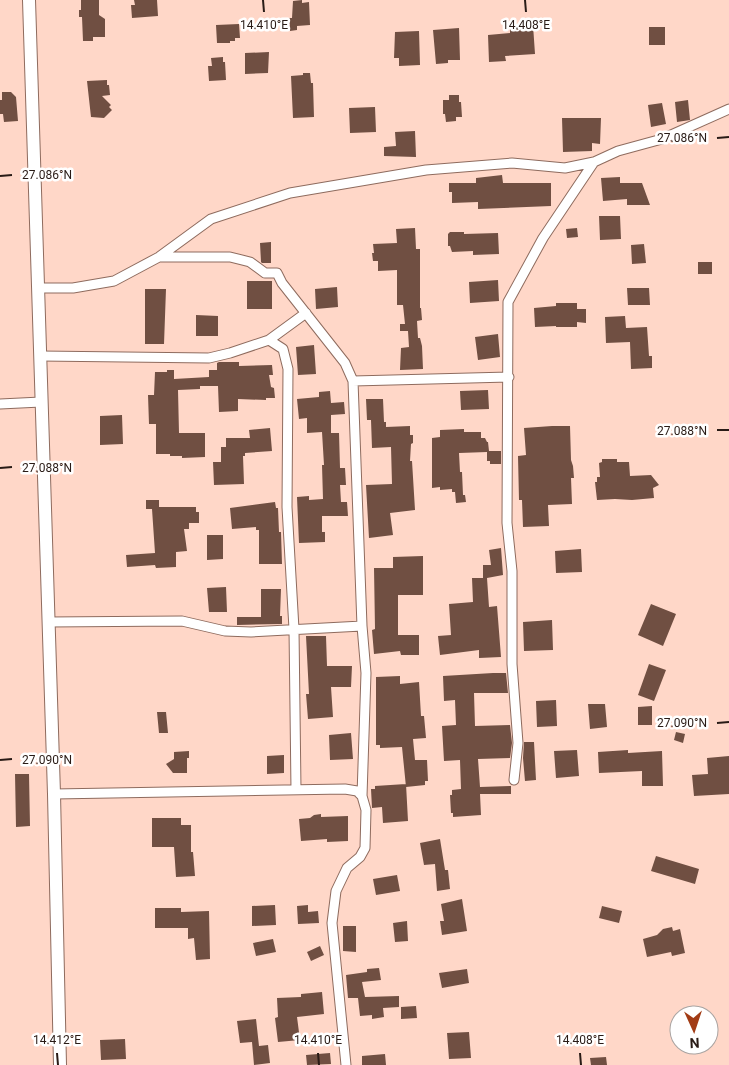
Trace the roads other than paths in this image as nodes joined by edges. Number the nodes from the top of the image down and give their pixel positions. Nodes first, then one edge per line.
1 (29, 0) edge
2 (729, 109) edge
3 (594, 162) junction
4 (159, 257) junction
5 (38, 288) junction
6 (306, 313) junction
7 (269, 340) junction
8 (40, 356) junction
9 (509, 377) junction
10 (353, 381) junction
11 (41, 402) junction
12 (0, 404) edge
13 (48, 622) junction
14 (362, 626) junction
15 (294, 629) junction
16 (514, 780) dead end
17 (296, 790) junction
18 (54, 794) junction
19 (362, 796) junction
20 (60, 1065) edge
21 (346, 1065) edge

1 - 5 street
2 - 3 street
3 - 4 street
3 - 9 street
4 - 5 street
4 - 6 street
5 - 8 street
6 - 7 street
6 - 10 street
7 - 8 street
7 - 15 street
8 - 11 street
9 - 10 street
9 - 16 street
10 - 14 street
11 - 12 street
11 - 13 street
13 - 15 street
13 - 18 street
14 - 15 street
14 - 19 street
15 - 17 street
17 - 18 street
17 - 19 street
18 - 20 street
19 - 21 street

